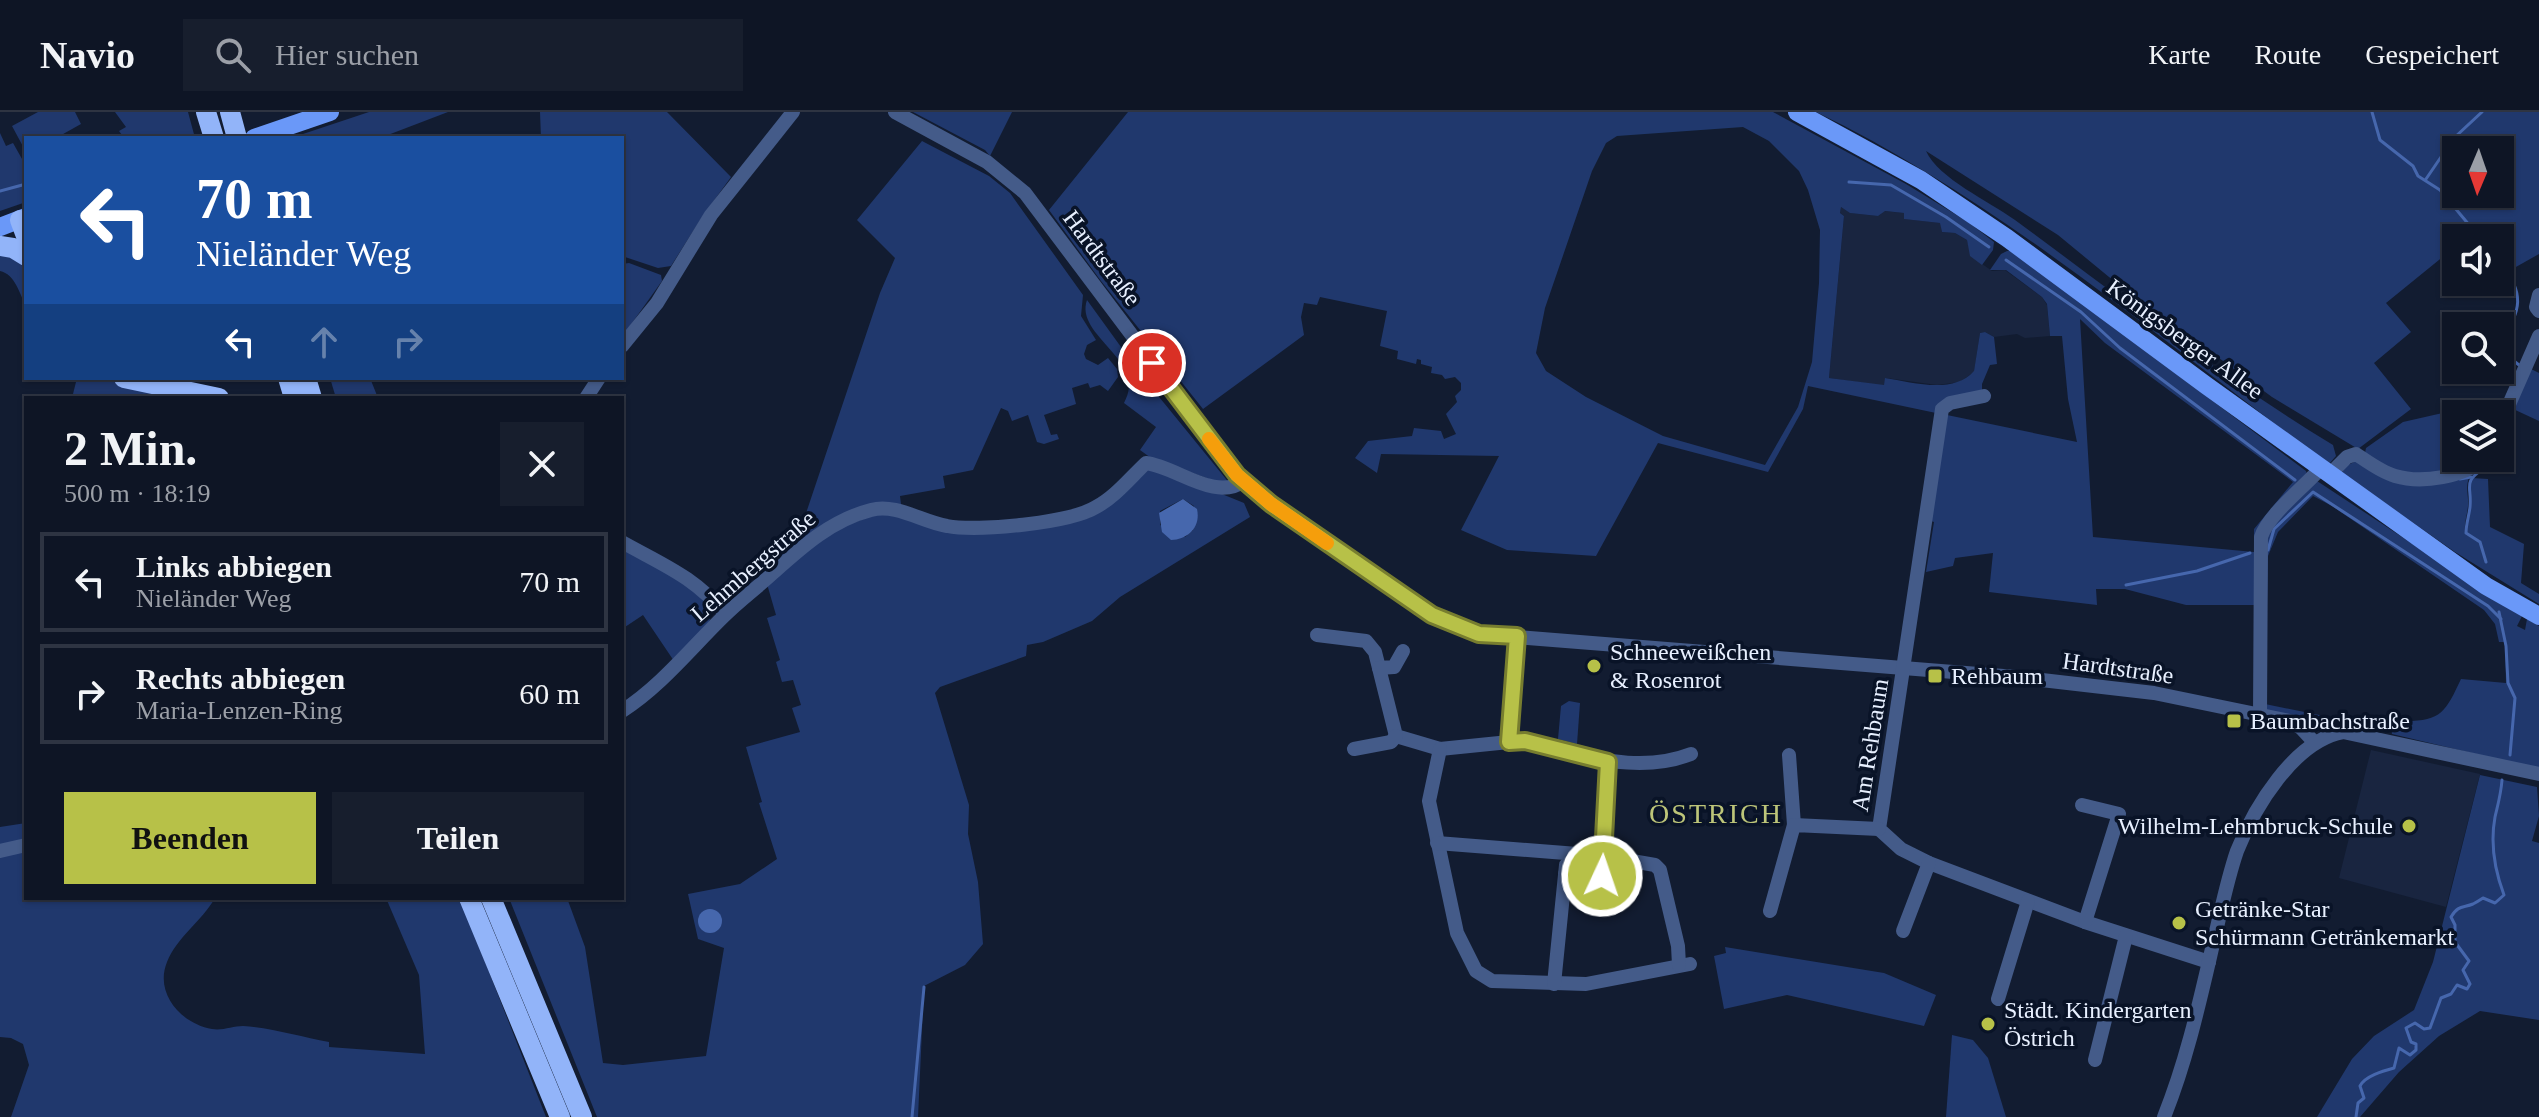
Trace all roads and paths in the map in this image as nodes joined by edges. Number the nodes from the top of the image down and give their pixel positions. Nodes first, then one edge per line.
1 (205, 112) edge
2 (330, 112) edge
3 (793, 112) edge
4 (895, 112) edge
5 (1797, 112) edge
6 (207, 136) edge
7 (213, 136) edge
8 (258, 136) edge
9 (24, 224) edge
10 (0, 227) edge
11 (0, 246) edge
12 (24, 255) edge
13 (2539, 295) edge
14 (2539, 311) edge
15 (2539, 336) edge
16 (624, 344) edge
17 (134, 380) edge
18 (210, 396) edge
19 (1984, 396) dead end
20 (2511, 400) edge
21 (2326, 471) junction
22 (2458, 472) edge
23 (1244, 481) junction
24 (624, 543) edge
25 (725, 614) junction
26 (2539, 616) edge
27 (1317, 635) dead end
28 (1517, 636) junction
29 (1403, 651) dead end
30 (1379, 668) junction
31 (1905, 669) junction
32 (624, 710) edge
33 (2260, 715) junction
34 (1396, 736) junction
35 (1509, 742) junction
36 (2314, 742) junction
37 (1354, 749) dead end
38 (1440, 749) junction
39 (1691, 754) dead end
40 (1789, 755) dead end
41 (1608, 762) junction
42 (2539, 774) edge
43 (2082, 805) dead end
44 (1794, 825) junction
45 (1879, 829) junction
46 (1437, 843) junction
47 (24, 845) edge
48 (0, 851) edge
49 (1567, 853) junction
50 (1603, 856) junction
51 (1929, 863) junction
52 (1565, 874) junction
53 (470, 900) edge
54 (492, 900) edge
55 (2028, 901) junction
56 (1770, 911) dead end
57 (2085, 922) junction
58 (1903, 931) dead end
59 (2126, 936) junction
60 (2209, 962) junction
61 (1554, 984) junction
62 (1998, 999) dead end
63 (2095, 1060) dead end
64 (560, 1117) edge
65 (582, 1117) edge
66 (2164, 1117) edge

1 - 6 highway
1 - 7 highway
2 - 8 main road
3 - 16 street
4 - 23 street, Hardtstraße
5 - 21 main road, Königsberger Allee
9 - 10 main road
11 - 12 highway
13 - 14 street
15 - 20 street
17 - 18 highway
19 - 31 street
21 - 22 street
21 - 26 main road, Königsberger Allee
21 - 33 street
23 - 25 street, Lehmbergstraße
23 - 28 street, Hardtstraße
24 - 25 street
25 - 32 street, Lehmbergstraße
27 - 30 street
28 - 31 street, Hardtstraße
28 - 35 street
29 - 30 street
30 - 34 street
31 - 33 street, Hardtstraße
31 - 45 street, Am Rehbaum
33 - 36 street, Hardtstraße
34 - 37 street
34 - 38 street
35 - 38 street
35 - 41 street
36 - 42 street
36 - 60 street
38 - 46 street
39 - 41 street
40 - 44 street
41 - 50 street
43 - 57 street
44 - 45 street, Am Rehbaum
44 - 56 street
45 - 51 street, Am Rehbaum
46 - 49 street
46 - 61 street
47 - 48 street
49 - 50 street
49 - 52 street
50 - 52 street
50 - 61 street
51 - 55 street, Am Rehbaum
51 - 58 street
52 - 61 street
53 - 64 highway
54 - 65 highway
55 - 57 street, Am Rehbaum
55 - 62 street
57 - 59 street, Am Rehbaum
59 - 60 street, Am Rehbaum
59 - 63 street
60 - 66 street

